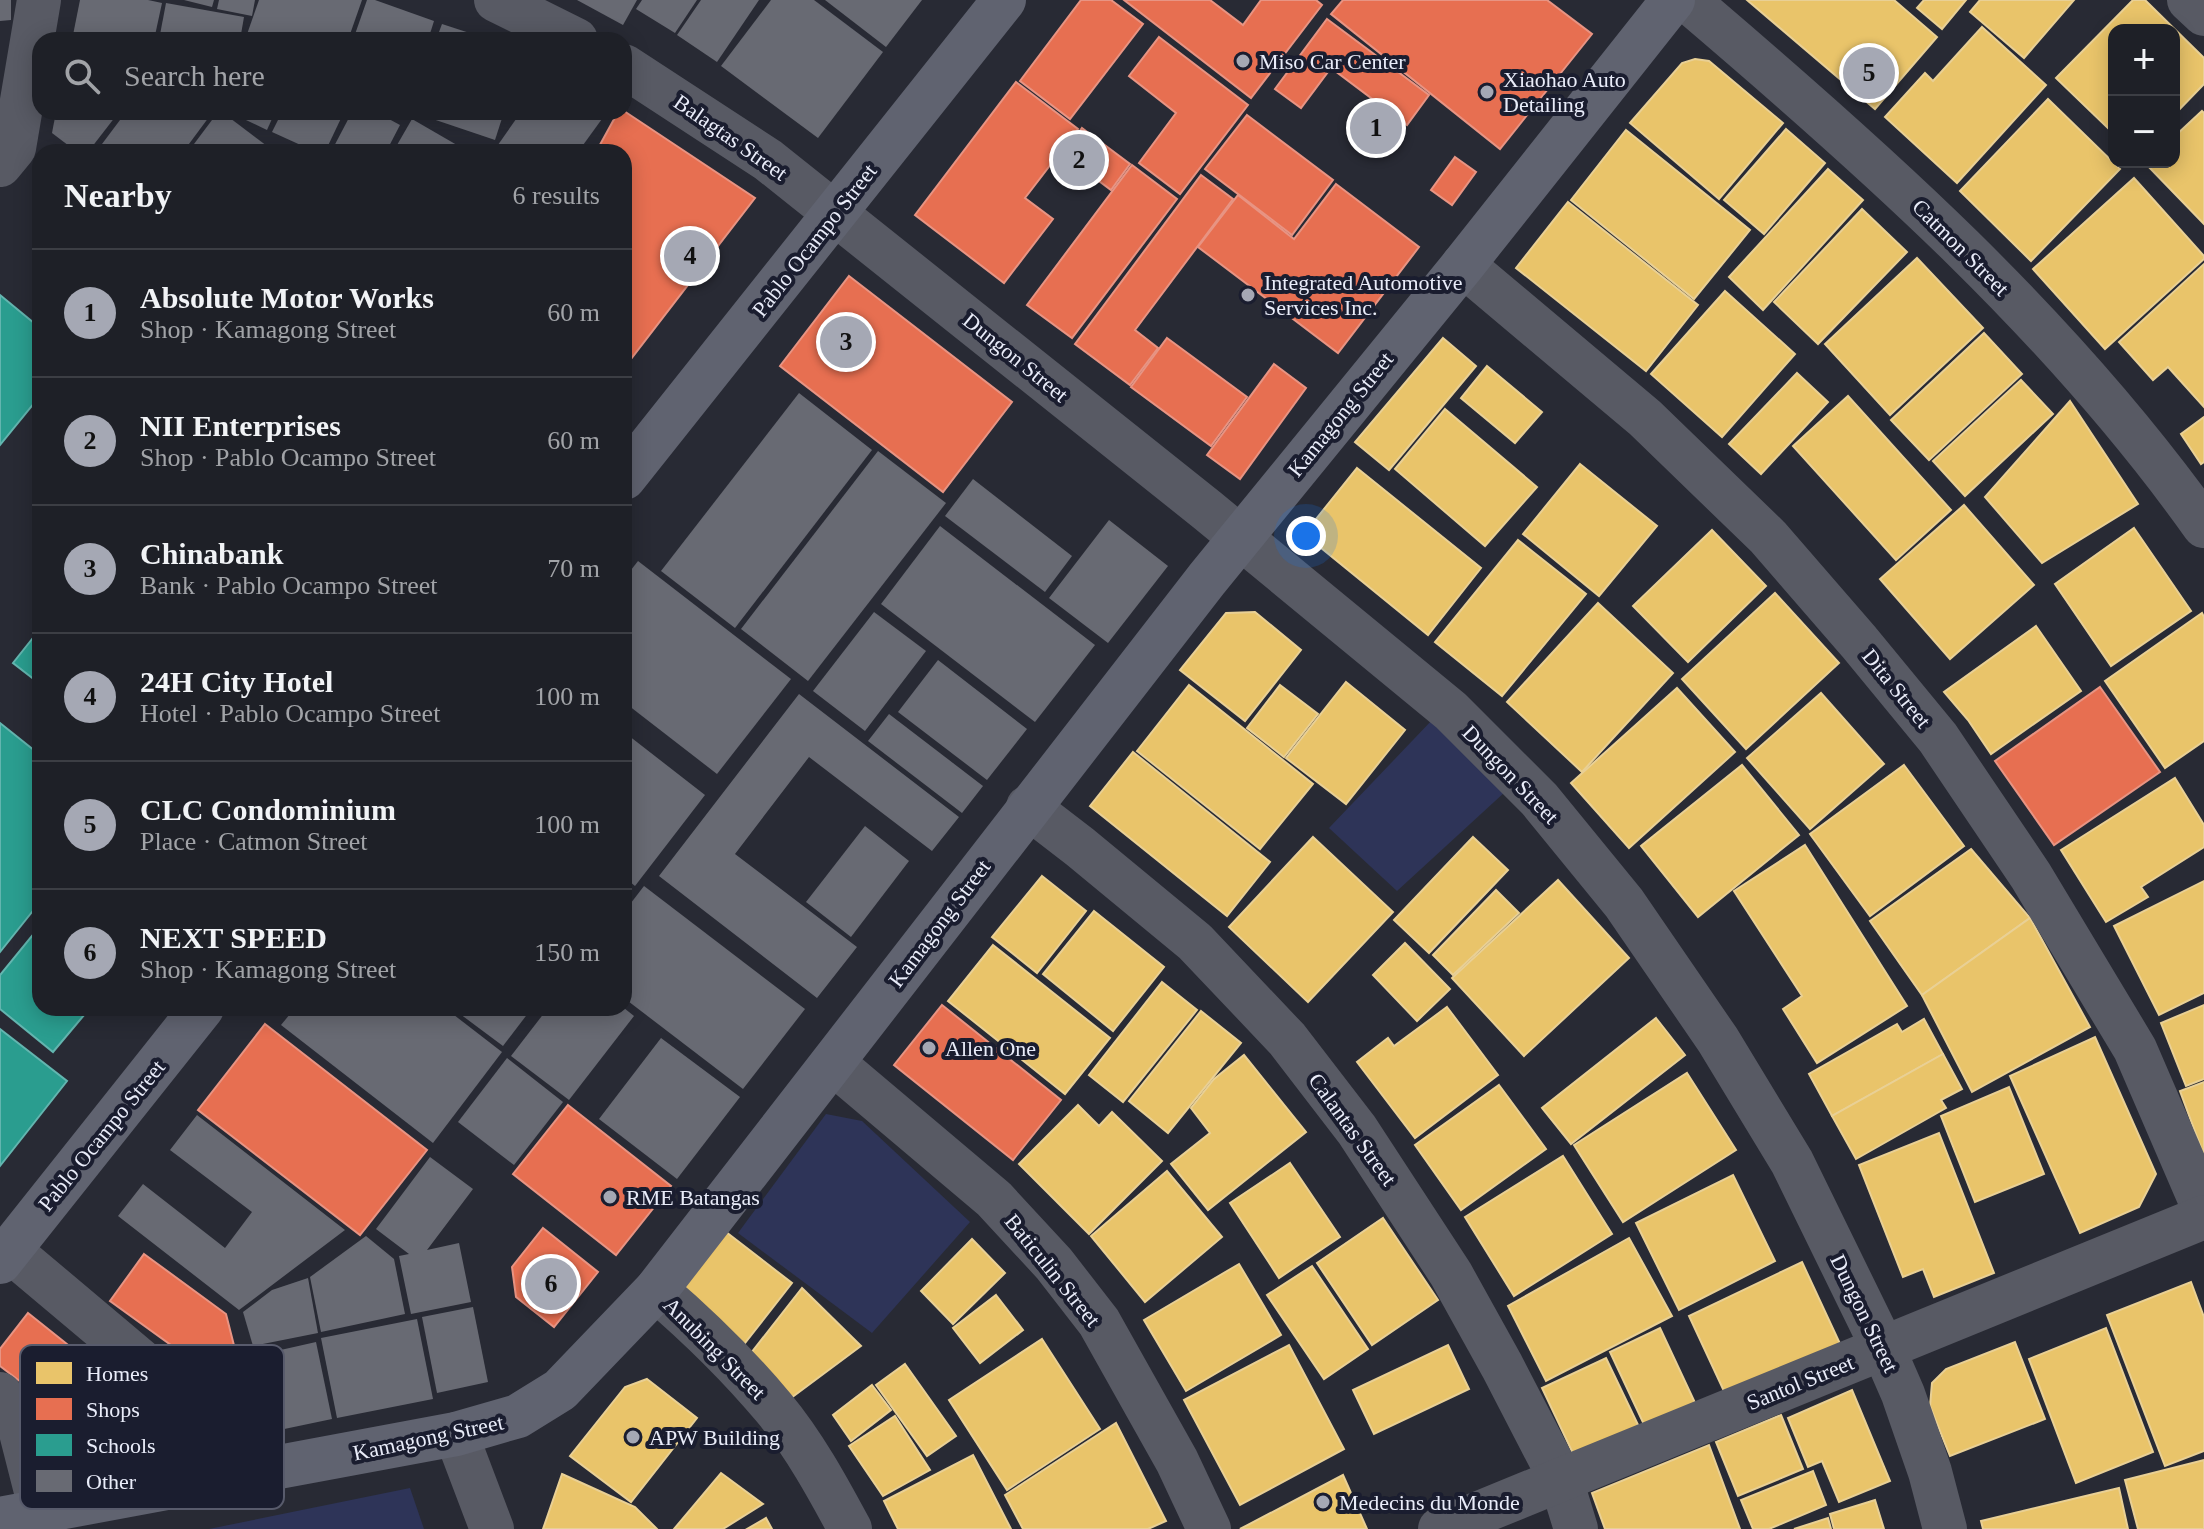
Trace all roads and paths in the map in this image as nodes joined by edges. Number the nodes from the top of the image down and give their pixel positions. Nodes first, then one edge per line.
1 (39, 0) edge
2 (496, 0) edge
3 (1004, 0) edge
4 (2189, 0) edge
5 (1664, 4) edge
6 (2204, 14) edge
7 (35, 32) edge
8 (560, 32) edge
9 (32, 53) edge
10 (632, 71) edge
11 (18, 160) edge
12 (836, 213) junction
13 (1463, 265) junction
14 (632, 468) edge
15 (2204, 526) edge
16 (1240, 537) junction
17 (1028, 807) junction
18 (196, 1016) edge
19 (833, 1063) junction
20 (2204, 1209) edge
21 (2204, 1217) edge
22 (5, 1256) edge
23 (656, 1290) junction
24 (98, 1345) edge
25 (1883, 1348) junction
26 (456, 1434) junction
27 (284, 1466) edge
28 (1561, 1480) junction
29 (53, 1509) edge
30 (21, 1515) edge
31 (492, 1529) edge
32 (850, 1529) edge
33 (1209, 1529) edge
34 (1440, 1529) edge
35 (1576, 1529) edge
36 (1945, 1529) edge

1 - 7 street
2 - 8 street
3 - 12 main road, Pablo Ocampo Street
4 - 6 street
5 - 13 main road, Kamagong Street
5 - 15 street, Catmon Street
9 - 11 street
10 - 12 street, Balagtas Street
12 - 14 main road, Pablo Ocampo Street
12 - 16 street, Dungon Street
13 - 16 main road, Kamagong Street
13 - 20 street, Dita Street
16 - 17 main road, Kamagong Street
16 - 25 street, Dungon Street
17 - 19 main road, Kamagong Street
17 - 28 street, Calantas Street
18 - 22 main road, Pablo Ocampo Street
19 - 23 main road, Kamagong Street
19 - 33 street, Baticulin Street
21 - 25 street, Santol Street
22 - 24 street
23 - 26 main road, Kamagong Street
23 - 32 street, Anubing Street
25 - 28 street, Santol Street
25 - 36 street, Dungon Street
26 - 27 main road, Kamagong Street
26 - 31 street
28 - 34 street, Santol Street
28 - 35 street, Calantas Street
29 - 30 main road, Kamagong Street

